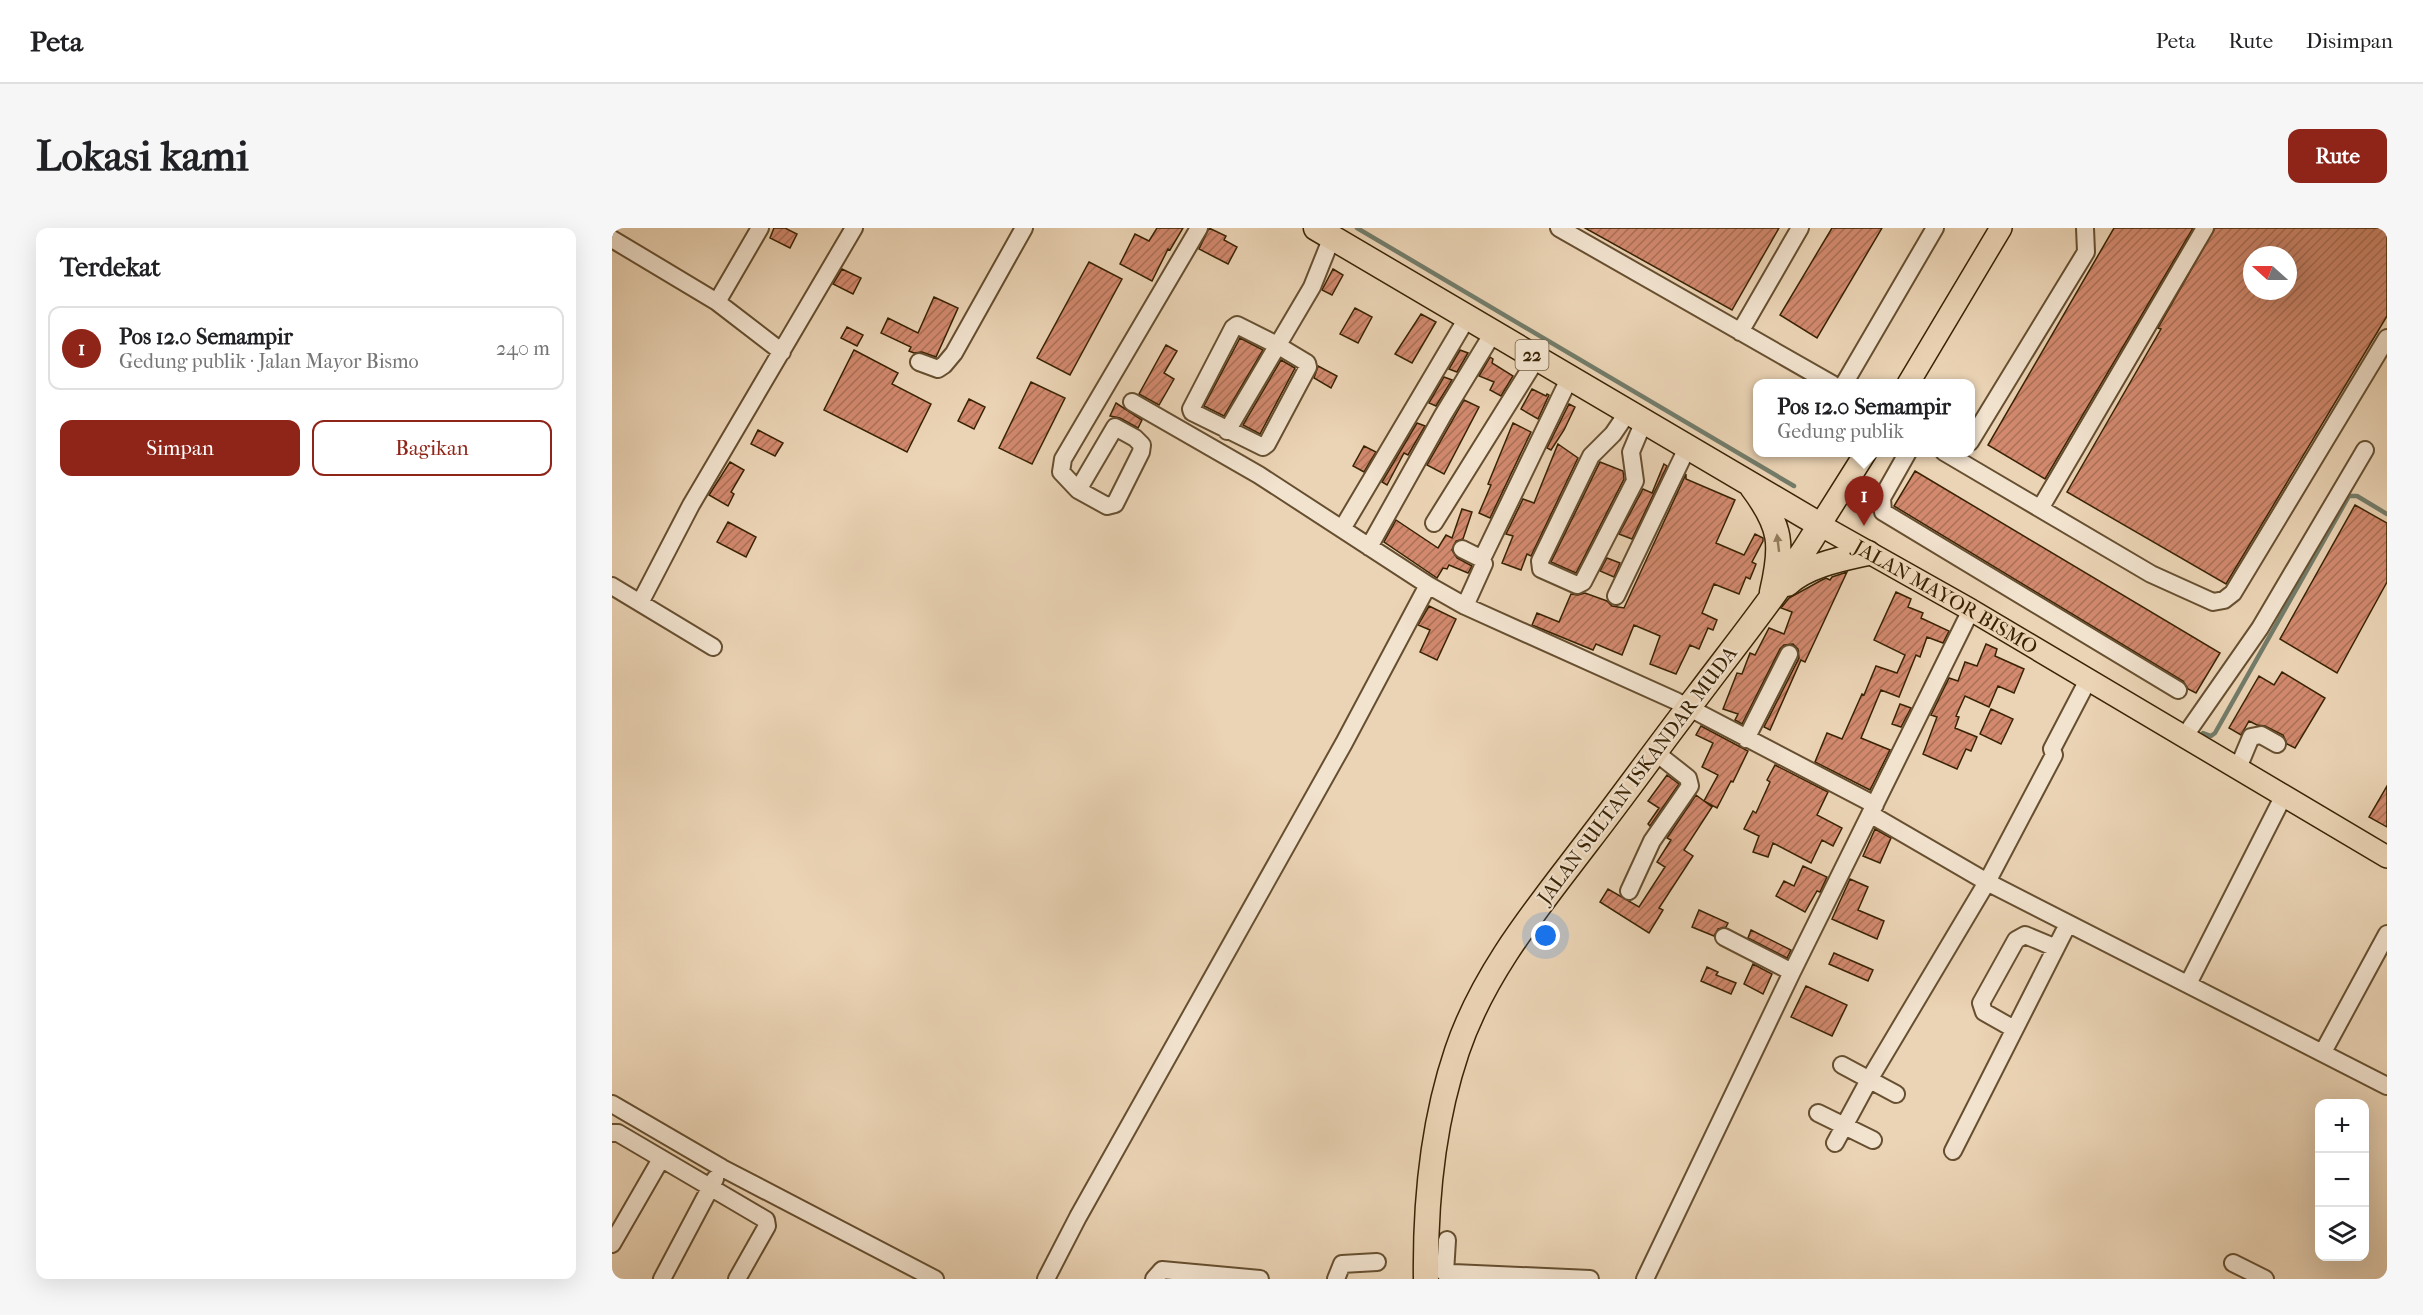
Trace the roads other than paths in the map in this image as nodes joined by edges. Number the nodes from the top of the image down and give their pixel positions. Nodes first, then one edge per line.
1 (760, 228) edge
2 (854, 228) edge
3 (1024, 228) edge
4 (1199, 228) edge
5 (1559, 228) edge
6 (1800, 228) edge
7 (1935, 228) edge
8 (2001, 228) edge
9 (2085, 228) edge
10 (2205, 228) edge
11 (1324, 232) edge
12 (612, 239) edge
13 (717, 302) junction
14 (1467, 318) junction
15 (1740, 332) junction
16 (1493, 333) junction
17 (2387, 338) edge
18 (1277, 345) junction
19 (782, 352) junction
20 (1537, 358) junction
21 (919, 362) dead end
22 (1570, 377) junction
23 (1823, 379) edge
24 (1847, 379) edge
25 (1911, 379) edge
26 (1132, 402) dead end
27 (1089, 414) junction
28 (1636, 416) junction
29 (1115, 427) junction
30 (1227, 431) junction
31 (1975, 435) edge
32 (1602, 445) junction
33 (1688, 446) junction
34 (2365, 450) dead end
35 (1863, 457) edge
36 (1906, 457) edge
37 (1957, 457) edge
38 (1631, 459) junction
39 (1748, 482) junction
40 (1078, 490) junction
41 (2041, 507) junction
42 (1434, 523) dead end
43 (1820, 525) junction
44 (1342, 529) junction
45 (1369, 547) junction
46 (1462, 549) dead end
47 (1868, 554) junction
48 (1482, 559) junction
49 (1428, 585) junction
50 (612, 586) edge
51 (1616, 596) dead end
52 (1770, 600) junction
53 (640, 603) junction
54 (1465, 606) junction
55 (1971, 610) junction
56 (713, 647) dead end
57 (1789, 654) dead end
58 (2088, 680) junction
59 (2178, 690) dead end
60 (1688, 708) junction
61 (2184, 737) junction
62 (1746, 739) junction
63 (2277, 744) dead end
64 (1655, 752) junction
65 (2238, 768) junction
66 (2284, 795) junction
67 (1873, 810) junction
68 (2386, 854) edge
69 (1987, 882) junction
70 (1629, 891) dead end
71 (2068, 924) junction
72 (2387, 934) edge
73 (1724, 937) dead end
74 (2056, 948) junction
75 (1792, 972) junction
76 (2188, 984) junction
77 (2014, 1029) junction
78 (2323, 1052) junction
79 (1842, 1065) dead end
80 (1869, 1080) junction
81 (2387, 1086) edge
82 (1896, 1094) dead end
83 (612, 1104) edge
84 (1818, 1113) dead end
85 (1845, 1125) junction
86 (612, 1133) edge
87 (1873, 1140) dead end
88 (1835, 1143) dead end
89 (1953, 1151) dead end
90 (661, 1159) junction
91 (722, 1168) junction
92 (711, 1188) junction
93 (1447, 1240) dead end
94 (612, 1244) edge
95 (1377, 1262) dead end
96 (2233, 1263) dead end
97 (1450, 1277) edge
98 (662, 1279) edge
99 (737, 1279) edge
100 (935, 1279) edge
101 (1046, 1279) edge
102 (1154, 1279) edge
103 (1260, 1279) edge
104 (1336, 1279) edge
105 (1426, 1279) edge
106 (1590, 1279) edge
107 (1645, 1279) edge
108 (2265, 1279) edge

1 - 13 street
2 - 19 street
3 - 21 street
4 - 27 street
5 - 15 street
6 - 15 street
7 - 24 street
8 - 25 main road
9 - 31 street
10 - 41 street
11 - 14 highway, JALAN MAYOR BISMO / 22
11 - 18 street
12 - 13 street
13 - 19 street
14 - 16 highway, JALAN MAYOR BISMO / 22
14 - 44 street
15 - 23 street
16 - 20 highway, JALAN MAYOR BISMO / 22
16 - 45 street
17 - 41 street
18 - 30 street
18 - 30 street
18 - 30 street
19 - 53 street
20 - 22 highway, JALAN MAYOR BISMO / 22
20 - 42 street
22 - 28 highway, JALAN MAYOR BISMO / 22
22 - 48 street
26 - 44 street
27 - 29 street
27 - 40 street
28 - 32 street
28 - 33 highway, JALAN MAYOR BISMO / 22
28 - 38 street
29 - 40 street
29 - 40 street
32 - 38 street
32 - 38 street
33 - 39 highway, JALAN MAYOR BISMO / 22
33 - 51 street
34 - 61 street
35 - 43 main road
36 - 59 street
37 - 41 street
39 - 43 highway, JALAN MAYOR BISMO / 22
52 -> 39 highway, 22
43 - 47 main road, JALAN MAYOR BISMO
43 - 52 highway, JALAN SULTAN ISKANDAR MUDA
44 - 45 street
45 - 49 street
46 - 48 street
47 - 52 highway
47 - 55 main road, JALAN MAYOR BISMO
48 - 54 street
49 - 54 street
49 - 101 street
50 - 53 street
52 - 60 highway, JALAN SULTAN ISKANDAR MUDA
53 - 56 street
54 - 60 street
55 - 58 main road, JALAN MAYOR BISMO
55 - 67 street
57 - 62 street
58 - 61 main road, JALAN MAYOR BISMO
58 - 69 street
60 - 62 street
60 - 64 highway, JALAN SULTAN ISKANDAR MUDA
61 - 65 main road, JALAN MAYOR BISMO
62 - 67 street
63 - 65 street
64 - 70 street
64 - 105 highway, JALAN SULTAN ISKANDAR MUDA
65 - 66 main road, JALAN MAYOR BISMO
66 - 68 main road, JALAN MAYOR BISMO
66 - 76 street
67 - 69 street
67 - 75 street
69 - 71 street
69 - 80 street
71 - 74 street
71 - 76 street
72 - 78 street
73 - 75 street
74 - 77 street
74 - 77 street
75 - 107 street
76 - 78 street
77 - 89 street
78 - 81 street
79 - 80 street
80 - 82 street
80 - 85 street
83 - 91 street
84 - 85 street
85 - 87 street
85 - 88 street
86 - 90 street
90 - 92 street
90 - 94 street
91 - 92 street
91 - 100 street
92 - 98 street
92 - 99 street
93 - 97 street
95 - 104 street
96 - 108 street
97 - 106 street
102 - 103 street

